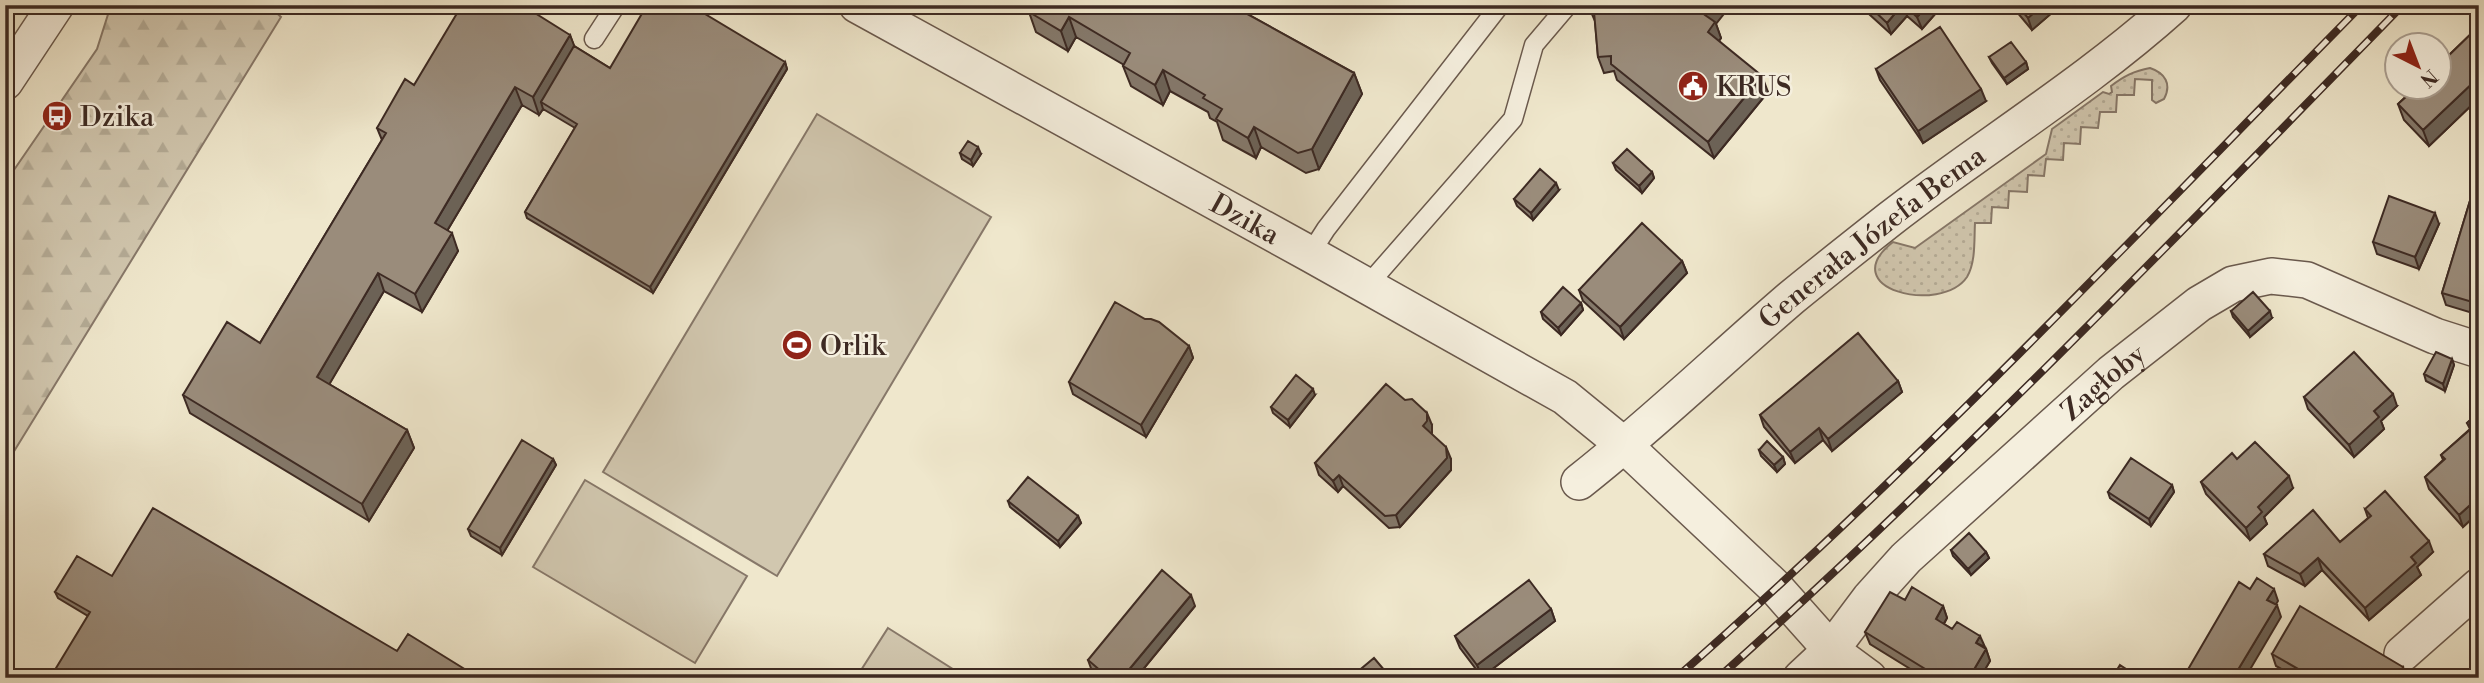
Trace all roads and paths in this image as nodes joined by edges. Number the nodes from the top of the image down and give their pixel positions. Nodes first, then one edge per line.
1 (56, 5) edge
2 (615, 5) edge
3 (857, 5) edge
4 (1500, 5) edge
5 (1568, 5) edge
6 (2174, 5) edge
7 (594, 39) dead end
8 (5, 82) edge
9 (1310, 254) junction
10 (1366, 287) junction
11 (2479, 350) edge
12 (1625, 446) junction
13 (1579, 482) dead end
14 (2479, 586) edge
15 (1831, 650) junction
16 (2402, 654) dead end
17 (1801, 678) edge
18 (1870, 678) edge

1 - 8 street
2 - 7 lane
3 - 9 street, Dzika
4 - 9 lane
5 - 10 lane
6 - 12 street, Generała Józefa Bema
9 - 10 street, Dzika
10 - 12 street, Dzika
11 - 15 street, Zagłoby
12 - 13 street, Generała Józefa Bema
12 - 15 street, Dzika
14 - 16 street
15 - 17 street, Zagłoby
15 - 18 street, Dzika

